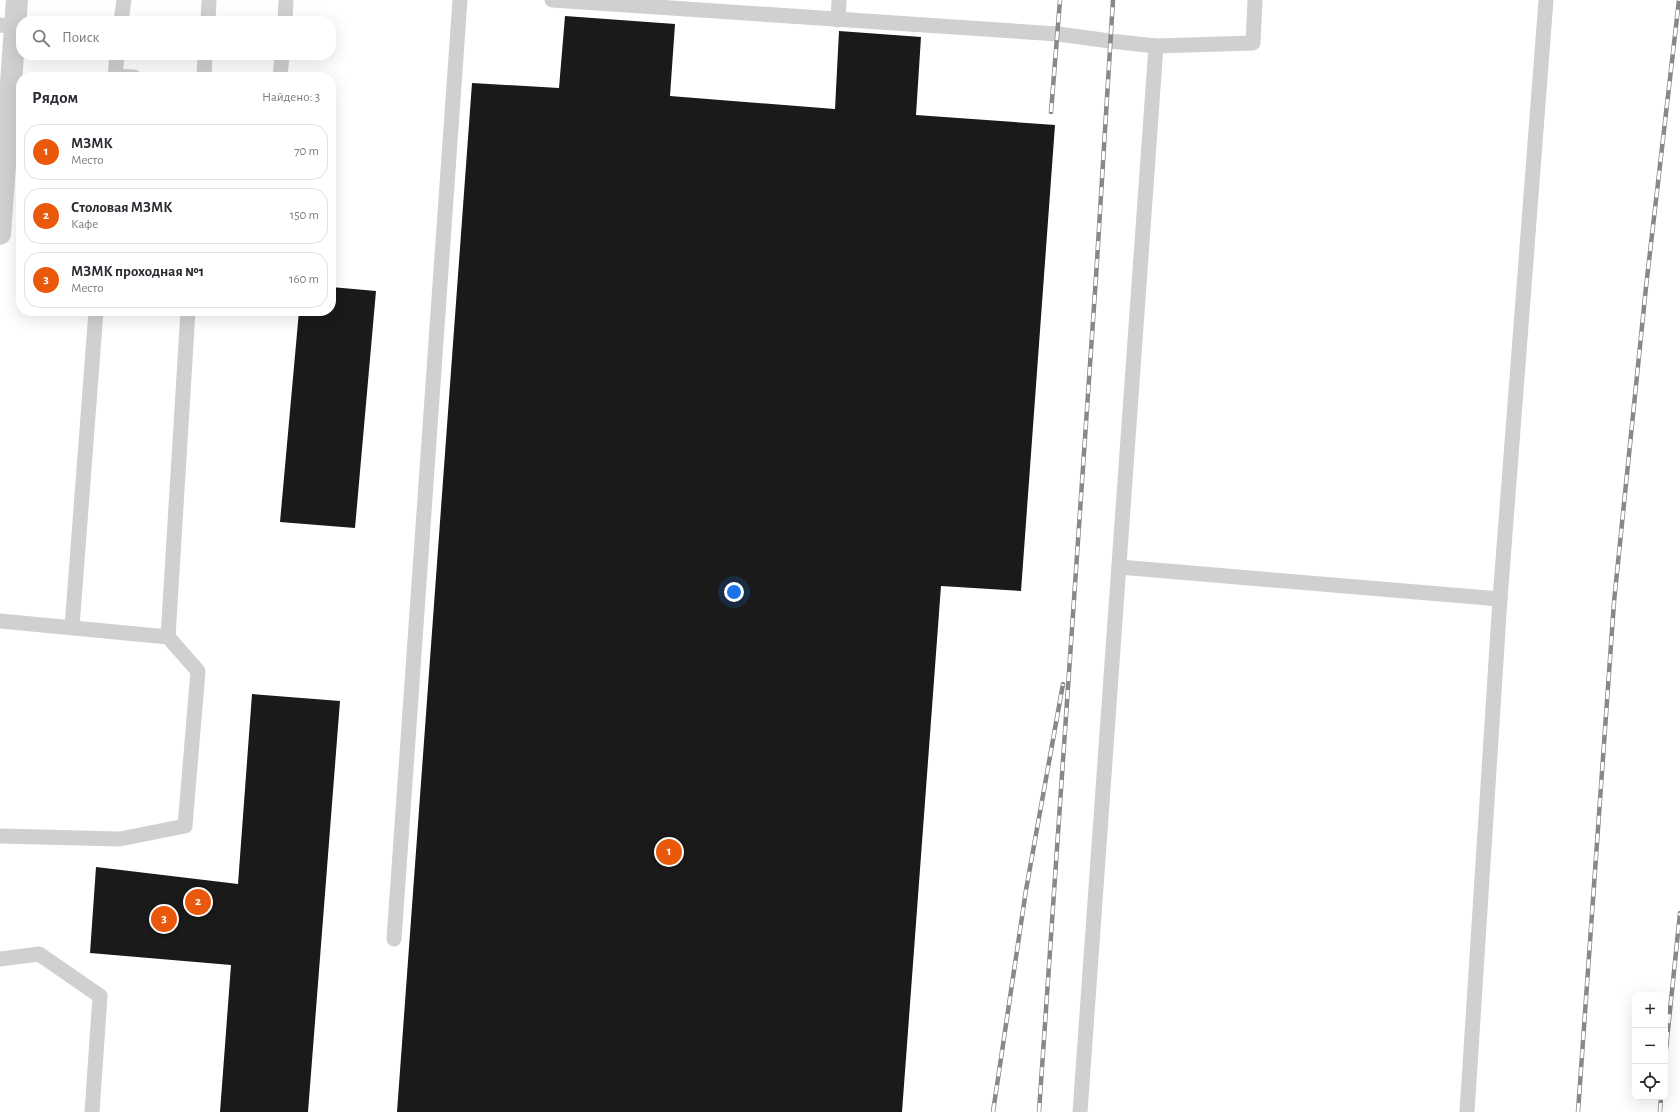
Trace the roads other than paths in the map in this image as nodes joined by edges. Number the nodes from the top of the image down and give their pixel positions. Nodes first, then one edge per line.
1 (17, 0) edge
2 (124, 0) edge
3 (210, 0) edge
4 (286, 0) edge
5 (460, 0) edge
6 (552, 0) edge
7 (839, 0) edge
8 (1255, 0) edge
9 (1546, 0) edge
10 (122, 16) edge
11 (208, 16) edge
12 (284, 16) edge
13 (838, 20) junction
14 (7, 26) edge
15 (1156, 46) junction
16 (117, 60) edge
17 (206, 60) edge
18 (282, 60) edge
19 (115, 72) edge
20 (204, 72) edge
21 (280, 72) edge
22 (0, 213) edge
23 (0, 234) edge
24 (96, 316) edge
25 (188, 316) edge
26 (1119, 567) junction
27 (1500, 599) junction
28 (0, 621) edge
29 (72, 627) junction
30 (168, 637) junction
31 (0, 836) edge
32 (394, 939) dead end
33 (0, 959) edge
34 (92, 1112) edge
35 (1080, 1112) edge
36 (1466, 1112) edge

1 - 14 street
2 - 10 lane
3 - 11 lane
4 - 12 lane
5 - 32 lane
6 - 13 lane
7 - 13 lane
8 - 15 lane
9 - 27 lane
13 - 15 lane
14 - 22 street
15 - 26 lane
16 - 19 lane
17 - 20 lane
18 - 21 lane
22 - 23 street
24 - 29 lane
25 - 30 lane
26 - 27 lane
26 - 35 lane
27 - 36 lane
28 - 29 lane
29 - 30 lane
30 - 31 lane
33 - 34 lane

